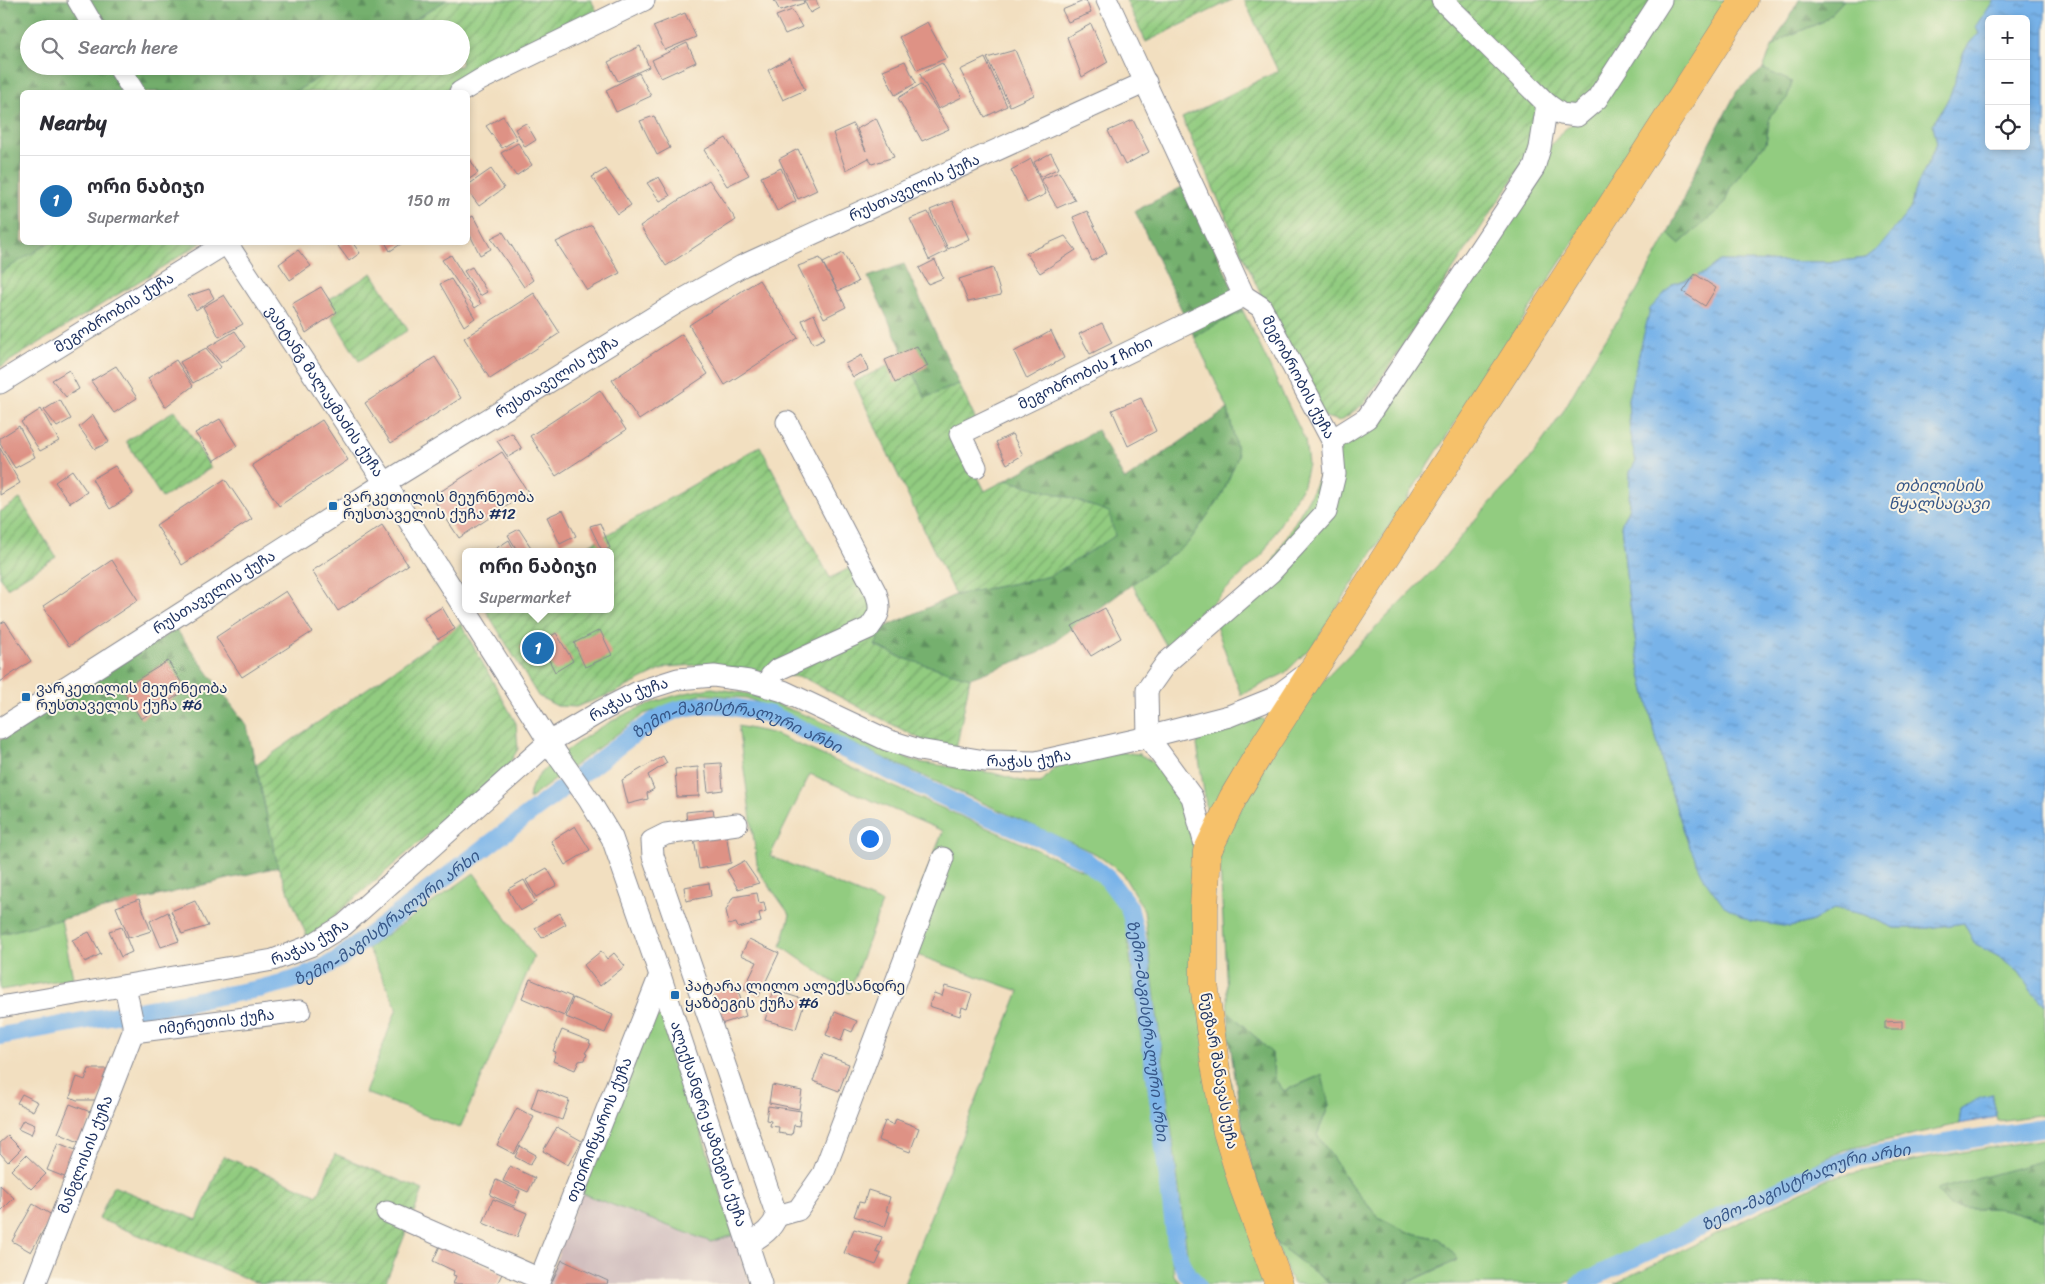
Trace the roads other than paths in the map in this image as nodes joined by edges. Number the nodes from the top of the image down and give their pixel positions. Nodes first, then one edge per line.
1 (78, 0) edge
2 (644, 0) edge
3 (1107, 0) edge
4 (1442, 0) edge
5 (1661, 0) edge
6 (1744, 0) edge
7 (90, 20) edge
8 (124, 75) edge
9 (1146, 82) junction
10 (133, 90) edge
11 (463, 90) edge
12 (1546, 104) junction
13 (224, 245) edge
14 (228, 245) edge
15 (1244, 296) junction
16 (0, 383) edge
17 (787, 422) dead end
18 (1332, 440) junction
19 (976, 467) dead end
20 (386, 483) junction
21 (462, 603) edge
22 (468, 613) edge
23 (1313, 669) junction
24 (768, 687) junction
25 (0, 729) edge
26 (1148, 737) junction
27 (554, 749) junction
28 (589, 800) joint
29 (737, 824) dead end
30 (1207, 852) junction
31 (943, 858) dead end
32 (660, 975) junction
33 (126, 992) junction
34 (0, 1007) edge
35 (300, 1011) dead end
36 (133, 1028) junction
37 (387, 1212) dead end
38 (777, 1216) junction
39 (748, 1244) junction
40 (539, 1282) edge
41 (35, 1284) edge
42 (762, 1284) edge
43 (1279, 1284) edge

1 - 7 street
2 - 11 street
3 - 9 street, მეგობრობის ქუჩა
4 - 12 street
5 - 12 street
6 - 23 main road, ნუგზარ შანავას ქუჩა
8 - 10 street
9 - 15 street, მეგობრობის ქუჩა
9 - 20 street, რუსთაველის ქუჩა
12 - 18 street
13 - 16 street, მეგობრობის ქუჩა
14 - 20 street, ვახტანგ მალაყმაძის ქუჩა
15 - 18 street, მეგობრობის ქუჩა
15 - 19 street, მეგობრობის I ჩიხი
17 - 24 street
18 - 26 street, მეგობრობის ქუჩა
20 - 21 street, ვახტანგ მალაყმაძის ქუჩა
20 - 25 street, რუსთაველის ქუჩა
22 - 27 street, ვახტანგ მალაყმაძის ქუჩა
23 - 26 street, რაჭას ქუჩა
23 - 30 main road, ნუგზარ შანავას ქუჩა
24 - 26 street, რაჭას ქუჩა
24 - 27 street, რაჭას ქუჩა
26 - 30 street
27 - 28 street, ვახტანგ მალაყმაძის ქუჩა
27 - 33 street, რაჭას ქუჩა
28 - 32 street, ალექსანდრე ყაზბეგის ქუჩა
29 - 38 street
30 - 43 main road, ნუგზარ შანავას ქუჩა
31 - 38 street
32 - 39 street, ალექსანდრე ყაზბეგის ქუჩა
32 - 40 street, თეთრიწყაროს ქუჩა
33 - 34 street, რაჭას ქუჩა
33 - 36 street
35 - 36 street, იმერეთის ქუჩა
36 - 41 street, მანგლისის ქუჩა
37 - 40 street
38 - 39 street
39 - 42 street, ალექსანდრე ყაზბეგის ქუჩა

